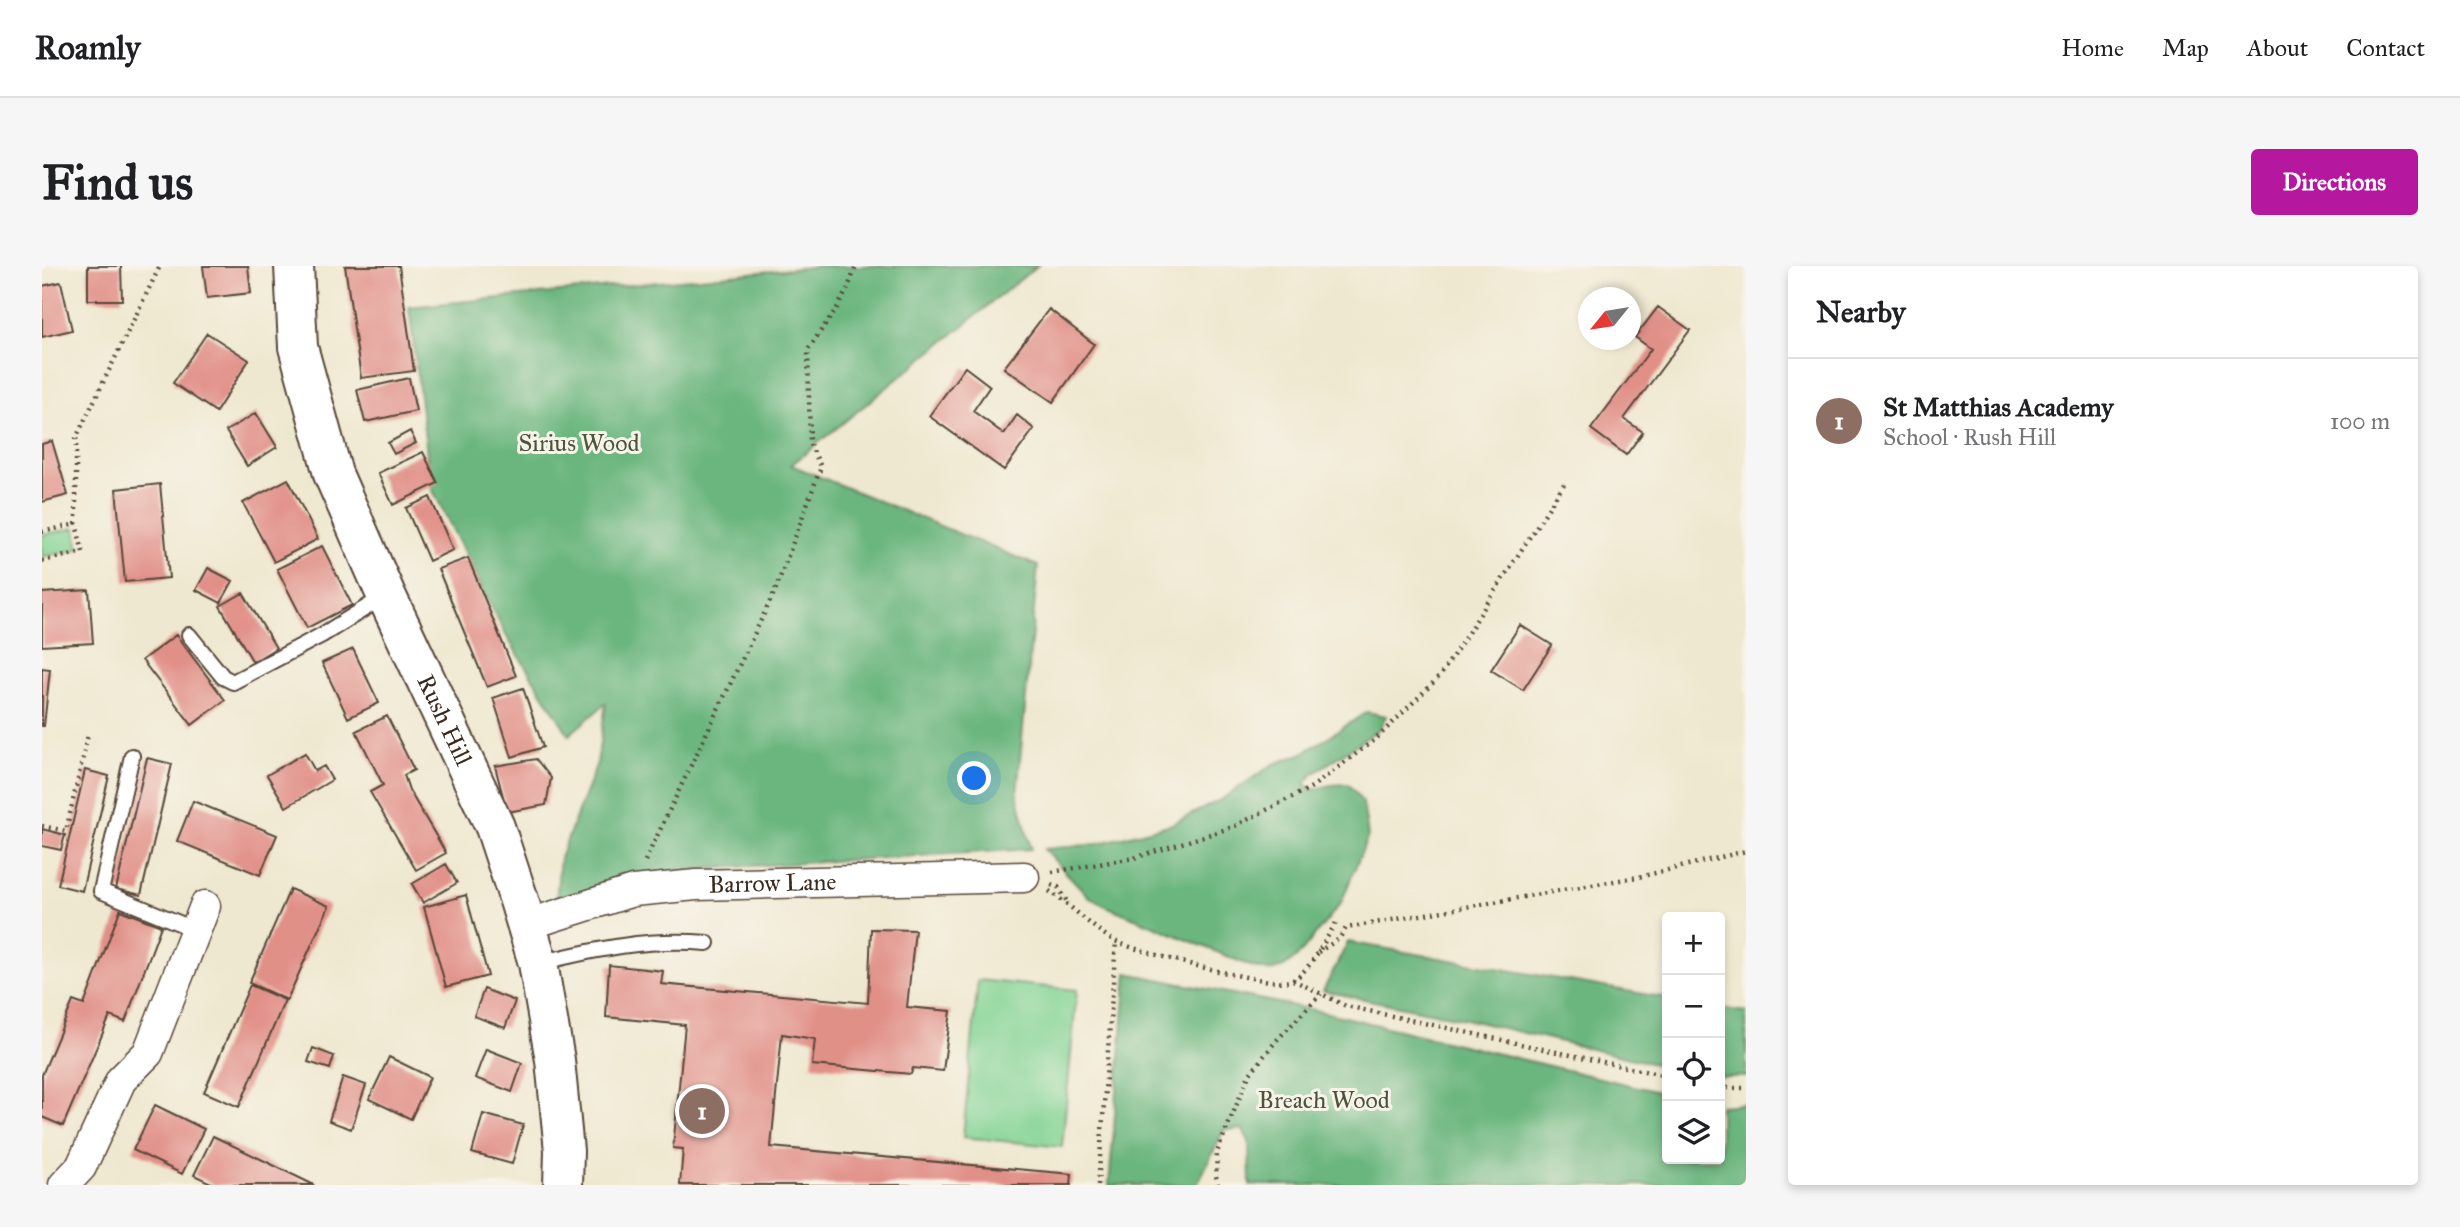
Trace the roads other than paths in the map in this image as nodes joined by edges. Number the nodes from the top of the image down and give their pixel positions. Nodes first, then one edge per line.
1 (294, 266) edge
2 (386, 595) junction
3 (189, 635) dead end
4 (132, 756) dead end
5 (1024, 877) road end
6 (201, 918) joint
7 (526, 925) junction
8 (707, 943) dead end
9 (538, 963) junction
10 (64, 1185) edge
11 (564, 1185) edge

1 - 2 street, Rush Hill
2 - 3 lane
2 - 7 street, Rush Hill
4 - 6 lane
5 - 7 street, Barrow Lane
6 - 10 street
7 - 9 street, Rush Hill
8 - 9 lane
9 - 11 street, Rush Hill

